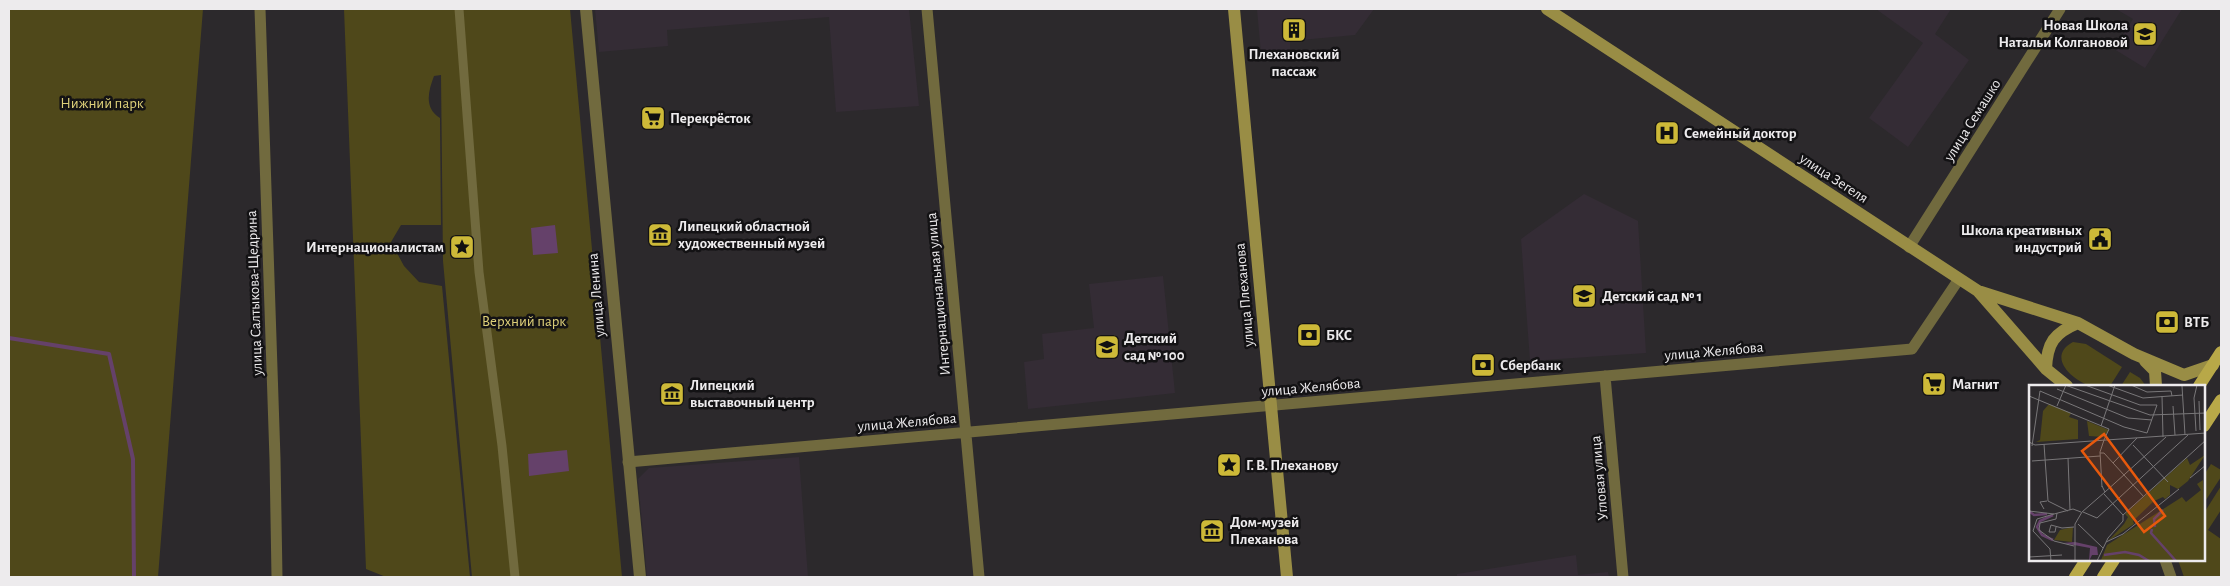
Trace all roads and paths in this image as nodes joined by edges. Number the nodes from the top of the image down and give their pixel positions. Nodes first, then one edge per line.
1 (260, 9) edge
2 (459, 9) edge
3 (586, 9) edge
4 (927, 9) edge
5 (1234, 9) edge
6 (1547, 9) edge
7 (2060, 9) edge
8 (1909, 247) junction
9 (1959, 279) junction
10 (1978, 291) junction
11 (2078, 323) junction
12 (2221, 352) edge
13 (2141, 357) junction
14 (2213, 365) junction
15 (2046, 369) junction
16 (1605, 376) junction
17 (2066, 385) edge
18 (2156, 385) edge
19 (2200, 385) edge
20 (2221, 400) edge
21 (1271, 406) junction
22 (2205, 424) edge
23 (966, 432) junction
24 (628, 462) junction
25 (2085, 561) edge
26 (2113, 561) edge
27 (2165, 561) edge
28 (277, 577) edge
29 (515, 577) edge
30 (640, 577) edge
31 (979, 577) edge
32 (1287, 577) edge
33 (1623, 577) edge
34 (2075, 577) edge
35 (2103, 577) edge
36 (2171, 577) edge

1 - 28 street, улица Салтыкова-Щедрина
2 - 29 street
3 - 24 street, улица Ленина
4 - 23 street, Интернациональная улица
5 - 21 main road, улица Плеханова
6 - 8 main road, улица Зегеля
7 - 8 street, улица Семашко
8 - 9 main road, улица Зегеля
9 - 10 main road, улица Зегеля
9 - 16 street, улица Желябова
10 - 11 main road
10 - 15 main road
11 - 13 main road
11 - 15 main road
12 - 14 main road
13 - 14 main road
13 - 18 main road
14 - 19 main road
15 - 17 main road
16 - 21 street, улица Желябова
16 - 33 street, Угловая улица
20 - 22 main road
21 - 23 street, улица Желябова
21 - 32 main road, улица Плеханова
23 - 24 street, улица Желябова
23 - 31 street, Интернациональная улица
24 - 30 street, улица Ленина
25 - 34 main road
26 - 35 main road
27 - 36 street

